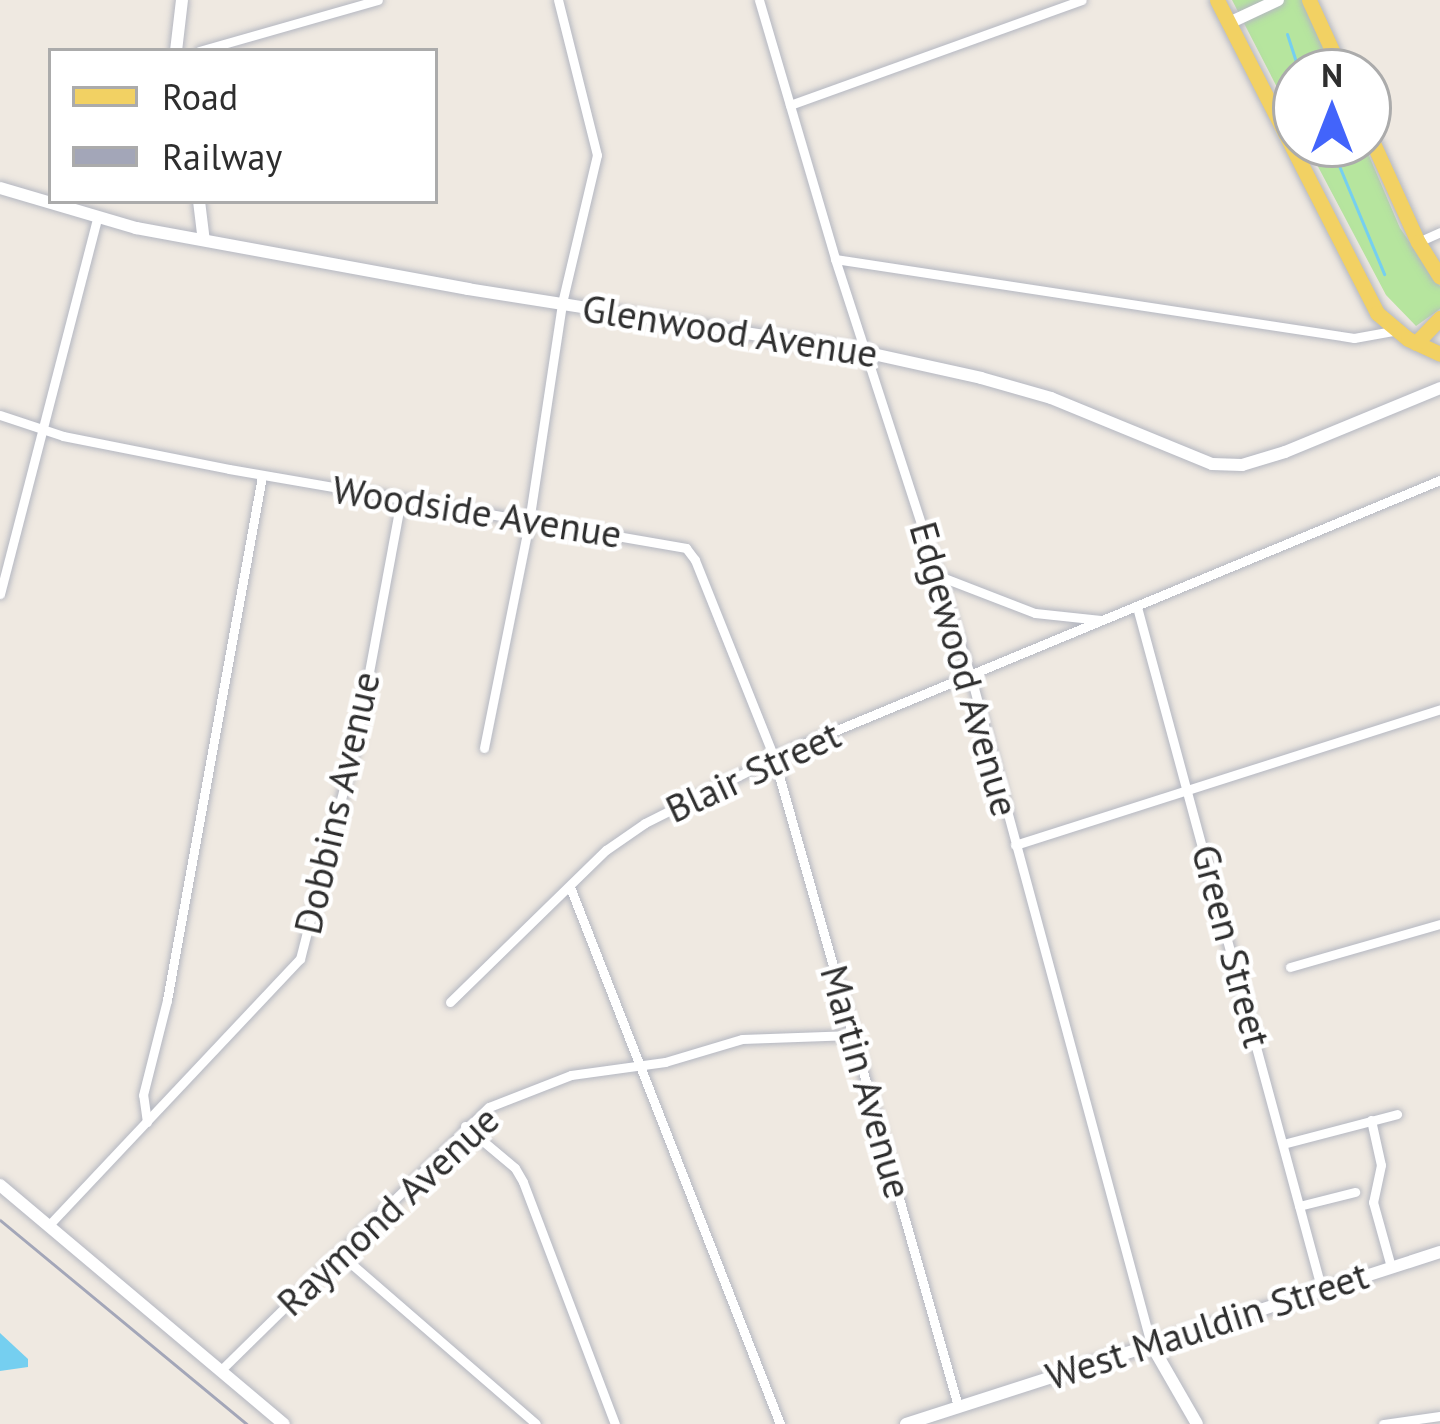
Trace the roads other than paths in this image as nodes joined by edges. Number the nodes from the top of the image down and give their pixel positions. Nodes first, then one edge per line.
1 (182, 0) edge
2 (378, 0) edge
3 (558, 0) edge
4 (759, 0) edge
5 (1082, 0) edge
6 (1217, 0) edge
7 (1278, 0) edge
8 (1309, 0) edge
9 (1229, 22) junction
10 (176, 48) edge
11 (210, 48) edge
12 (1331, 48) edge
13 (790, 105) junction
14 (1384, 168) edge
15 (0, 188) edge
16 (48, 203) edge
17 (50, 204) edge
18 (199, 204) edge
19 (97, 219) junction
20 (1440, 232) edge
21 (204, 240) junction
22 (1418, 242) junction
23 (835, 260) junction
24 (1440, 277) edge
25 (562, 303) junction
26 (1440, 318) edge
27 (1398, 330) junction
28 (1416, 343) junction
29 (864, 352) junction
30 (1440, 354) edge
31 (1440, 388) edge
32 (0, 415) edge
33 (44, 429) junction
34 (262, 476) junction
35 (1440, 480) edge
36 (400, 499) junction
37 (529, 521) junction
38 (4, 564) edge
39 (939, 576) junction
40 (0, 594) edge
41 (1137, 607) junction
42 (1106, 620) junction
43 (971, 677) junction
44 (1440, 709) edge
45 (484, 748) dead end
46 (774, 758) junction
47 (1190, 789) junction
48 (1015, 845) junction
49 (570, 887) junction
50 (1440, 924) edge
51 (1290, 967) dead end
52 (450, 1002) dead end
53 (853, 1035) junction
54 (642, 1065) junction
55 (1397, 1114) dead end
56 (1371, 1120) junction
57 (147, 1122) junction
58 (465, 1126) junction
59 (1283, 1144) junction
60 (0, 1185) edge
61 (1354, 1192) dead end
62 (1299, 1206) junction
63 (49, 1225) junction
64 (1440, 1252) edge
65 (340, 1254) junction
66 (1390, 1267) junction
67 (1321, 1287) junction
68 (1151, 1344) junction
69 (221, 1370) junction
70 (958, 1406) junction
71 (1440, 1416) edge
72 (284, 1424) edge
73 (536, 1424) edge
74 (615, 1424) edge
75 (780, 1424) edge
76 (908, 1424) edge
77 (1197, 1424) edge
78 (1383, 1424) edge

1 - 10 street
2 - 11 street
3 - 25 street
4 - 13 street, Edgewood Avenue
5 - 13 street
6 - 9 main road
7 - 9 street
8 - 12 main road
9 - 27 main road
13 - 23 street, Edgewood Avenue
14 - 22 main road
15 - 16 street, Glenwood Avenue
17 - 19 street, Glenwood Avenue
18 - 21 street
19 - 21 street, Glenwood Avenue
19 - 33 street
20 - 22 street
21 - 25 street, Glenwood Avenue
22 - 24 main road
23 - 27 street
23 - 29 street, Edgewood Avenue
25 - 29 street, Glenwood Avenue
25 - 37 street
26 - 28 main road
27 - 28 main road
28 - 30 main road
29 - 31 street, Glenwood Avenue
29 - 39 street, Edgewood Avenue
32 - 33 street, Woodside Avenue
33 - 34 street, Woodside Avenue
33 - 38 street
34 - 36 street, Woodside Avenue
34 - 57 street
35 - 41 street, Blair Street
36 - 37 street, Woodside Avenue
36 - 57 street, Dobbins Avenue
37 - 45 street
37 - 46 street, Woodside Avenue
38 - 40 street
39 - 42 street, Blair Street
39 - 43 street, Edgewood Avenue
41 - 42 street, Blair Street
41 - 47 street, Green Street
42 - 43 street, Blair Street
43 - 46 street, Blair Street
43 - 48 street, Edgewood Avenue
44 - 47 street
46 - 49 street, Blair Street
46 - 53 street, Martin Avenue
47 - 48 street
47 - 59 street, Green Street
48 - 68 street, Edgewood Avenue
49 - 52 street, Blair Street
49 - 54 street
50 - 51 street
53 - 54 street, Raymond Avenue
53 - 70 street, Martin Avenue
54 - 58 street, Raymond Avenue
54 - 75 street
55 - 56 street
56 - 59 street
56 - 66 street
57 - 63 street, Dobbins Avenue
58 - 65 street, Raymond Avenue
58 - 74 street
59 - 62 street, Green Street
60 - 63 street
61 - 62 street
62 - 67 street, Green Street
63 - 69 street
64 - 66 street, West Mauldin Street
65 - 69 street, Raymond Avenue
65 - 73 street
66 - 67 street, West Mauldin Street
67 - 68 street, West Mauldin Street
68 - 70 street, West Mauldin Street
68 - 77 street
69 - 72 street
70 - 76 street, West Mauldin Street
71 - 78 street

